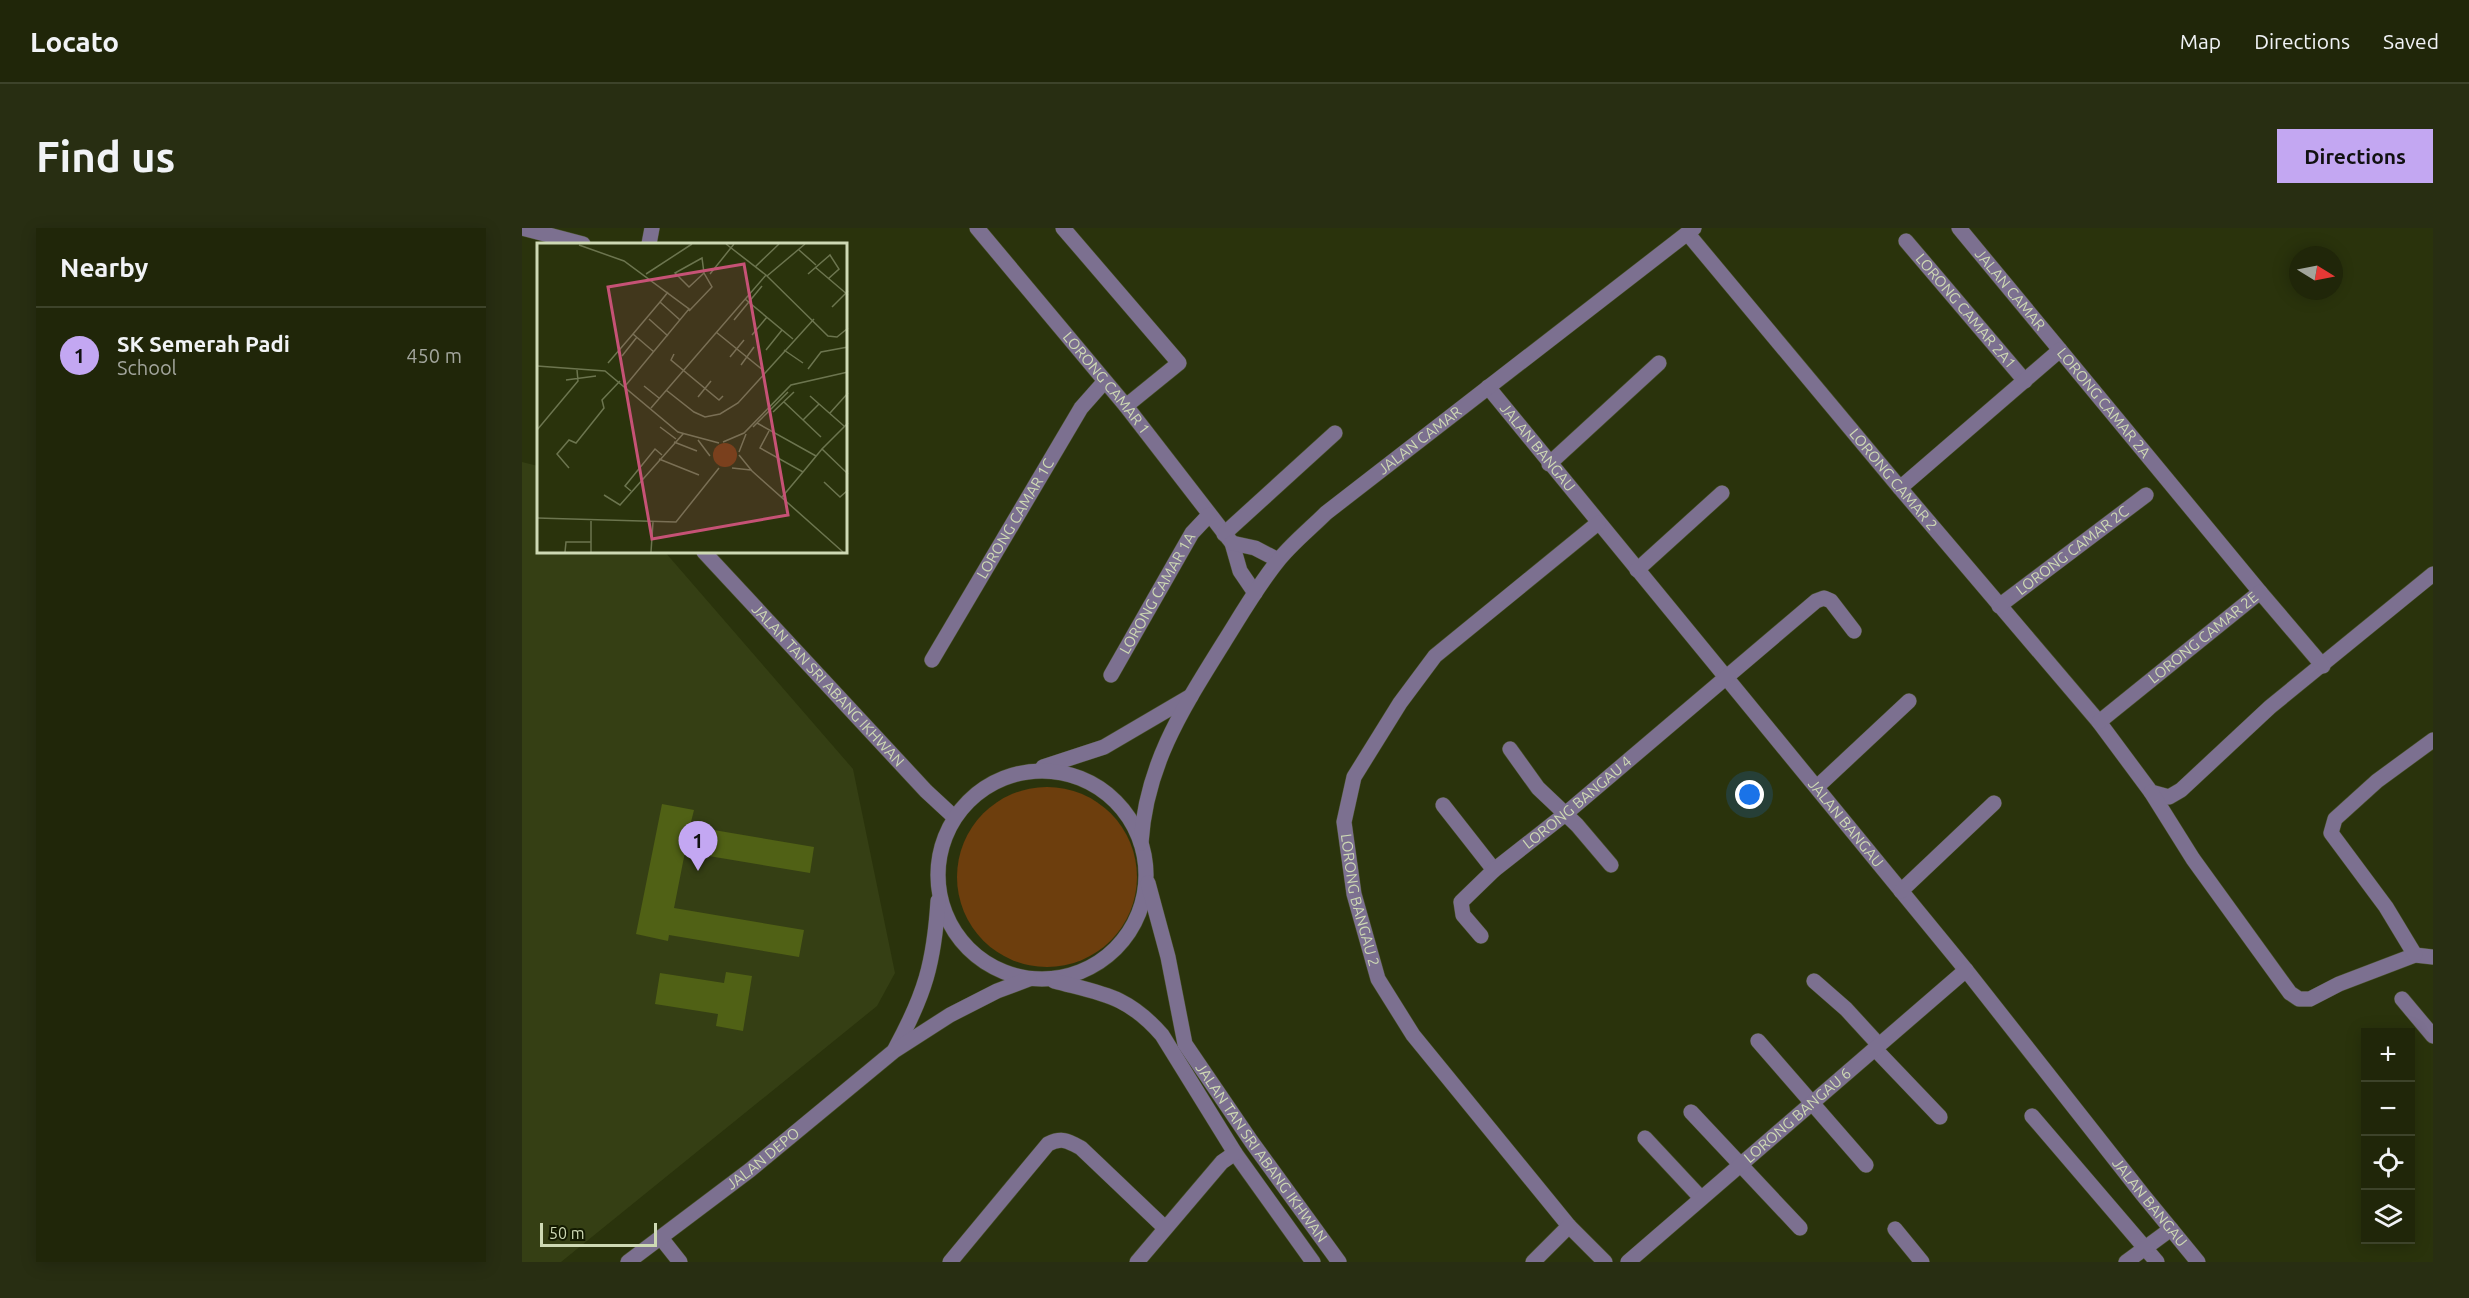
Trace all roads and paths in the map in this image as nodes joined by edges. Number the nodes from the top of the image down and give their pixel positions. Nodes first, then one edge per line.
1 (522, 228) edge
2 (652, 228) edge
3 (977, 228) edge
4 (1063, 228) edge
5 (1959, 228) edge
6 (1691, 231) edge
7 (1906, 241) dead end
8 (579, 243) edge
9 (648, 243) edge
10 (2060, 350) junction
11 (1659, 363) dead end
12 (2025, 381) junction
13 (1104, 382) junction
14 (1488, 387) junction
15 (1126, 406) junction
16 (1335, 433) dead end
17 (1549, 464) junction
18 (1900, 489) junction
19 (1722, 493) dead end
20 (2146, 495) dead end
21 (1209, 516) junction
22 (1598, 523) junction
23 (1228, 538) junction
24 (706, 554) edge
25 (1278, 560) junction
26 (1636, 570) junction
27 (2433, 574) edge
28 (2260, 592) junction
29 (1254, 593) junction
30 (1999, 606) junction
31 (1854, 631) dead end
32 (932, 660) dead end
33 (2324, 666) junction
34 (1111, 675) dead end
35 (1725, 678) junction
36 (1191, 696) junction
37 (1910, 700) dead end
38 (2099, 722) junction
39 (2433, 740) edge
40 (1510, 749) dead end
41 (1032, 771) junction
42 (1817, 787) junction
43 (2151, 792) junction
44 (1994, 803) dead end
45 (1443, 805) dead end
46 (1564, 815) junction
47 (953, 816) junction
48 (1141, 843) junction
49 (1611, 865) dead end
50 (1494, 870) junction
51 (1146, 876) junction
52 (1901, 891) junction
53 (939, 898) junction
54 (1480, 936) dead end
55 (2415, 955) junction
56 (2433, 957) edge
57 (1966, 970) junction
58 (1029, 979) junction
59 (1049, 979) junction
60 (1814, 981) dead end
61 (2402, 999) dead end
62 (2433, 1036) edge
63 (1758, 1041) dead end
64 (1877, 1047) junction
65 (1179, 1048) junction
66 (894, 1051) junction
67 (1811, 1103) junction
68 (1691, 1112) dead end
69 (2032, 1116) dead end
70 (1940, 1117) dead end
71 (1645, 1138) dead end
72 (1235, 1154) junction
73 (1740, 1165) junction
74 (1866, 1165) dead end
75 (1701, 1198) junction
76 (1569, 1226) junction
77 (1165, 1228) junction
78 (1800, 1228) dead end
79 (1895, 1229) dead end
80 (2171, 1229) junction
81 (661, 1238) junction
82 (2145, 1246) junction
83 (628, 1262) edge
84 (680, 1262) edge
85 (950, 1262) edge
86 (1137, 1262) edge
87 (1313, 1262) edge
88 (1339, 1262) edge
89 (1533, 1262) edge
90 (1605, 1262) edge
91 (1628, 1262) edge
92 (1922, 1262) edge
93 (2126, 1262) edge
94 (2157, 1262) edge
95 (2198, 1262) edge

1 - 8 street
2 - 9 street
3 - 13 street, LORONG CAMAR 1
4 - 15 street
5 - 10 street, JALAN CAMAR
6 - 14 street, JALAN CAMAR
6 - 18 street, LORONG CAMAR 2
7 - 12 street, LORONG CAMAR 2A1
10 - 12 street, LORONG CAMAR 2A
10 - 28 street, LORONG CAMAR 2A
11 - 17 street
12 - 18 street, LORONG CAMAR 2A
13 - 15 street, LORONG CAMAR 1
13 - 32 street, LORONG CAMAR 1C
14 - 17 street, JALAN BANGAU
14 - 25 street, JALAN CAMAR
15 - 21 street, LORONG CAMAR 1
16 - 23 street
17 - 22 street, JALAN BANGAU
18 - 30 street, LORONG CAMAR 2
19 - 26 street
20 - 30 street, LORONG CAMAR 2C
21 - 23 street, LORONG CAMAR 1
21 - 34 street, LORONG CAMAR 1A
22 - 26 street, JALAN BANGAU
22 - 76 street, LORONG BANGAU 2
23 - 25 street
23 - 29 street, LORONG CAMAR 1
24 - 47 street, JALAN TAN SRI ABANG IKHWAN
25 - 29 street, JALAN CAMAR
26 - 35 street, JALAN BANGAU
27 - 33 street
28 - 33 street, LORONG CAMAR 2E
28 - 38 street, LORONG CAMAR 2E
29 - 36 street, JALAN CAMAR
30 - 38 street, LORONG CAMAR 2
31 - 35 street, LORONG BANGAU 4
33 - 43 street
35 - 42 street, JALAN BANGAU
35 - 46 street, LORONG BANGAU 4
36 - 41 street, JALAN CAMAR
36 - 48 street, JALAN CAMAR
37 - 42 street
38 - 43 street, LORONG CAMAR 2
39 - 55 street
40 - 46 street
41 - 47 street
41 - 48 street
42 - 52 street, JALAN BANGAU
43 - 55 street, LORONG CAMAR 2
44 - 52 street
45 - 50 street
46 - 49 street
46 - 50 street, LORONG BANGAU 4
47 - 53 street
48 - 51 street
50 - 54 street, LORONG BANGAU 4
51 - 59 street
51 - 65 street
52 - 57 street, JALAN BANGAU
53 - 58 street
53 - 66 street
55 - 56 street
57 - 64 street, LORONG BANGAU 6
57 - 80 street, JALAN BANGAU
58 - 59 street
58 - 66 street
59 - 65 street
60 - 64 street
61 - 62 street
63 - 67 street
64 - 67 street, LORONG BANGAU 6
64 - 70 street
65 - 72 street, JALAN TAN SRI ABANG IKHWAN
65 - 88 street, JALAN TAN SRI ABANG IKHWAN
66 - 81 street, JALAN DEPO
67 - 73 street, LORONG BANGAU 6
67 - 74 street
68 - 73 street
69 - 82 street
71 - 75 street
72 - 77 street
72 - 87 street, JALAN TAN SRI ABANG IKHWAN
73 - 75 street, LORONG BANGAU 6
73 - 78 street
75 - 91 street, LORONG BANGAU 6
76 - 89 street
76 - 90 street, LORONG BANGAU 2
77 - 85 street
77 - 86 street
79 - 92 street
80 - 82 street
80 - 95 street, JALAN BANGAU
81 - 83 street, JALAN DEPO
81 - 84 street
82 - 93 street
82 - 94 street

